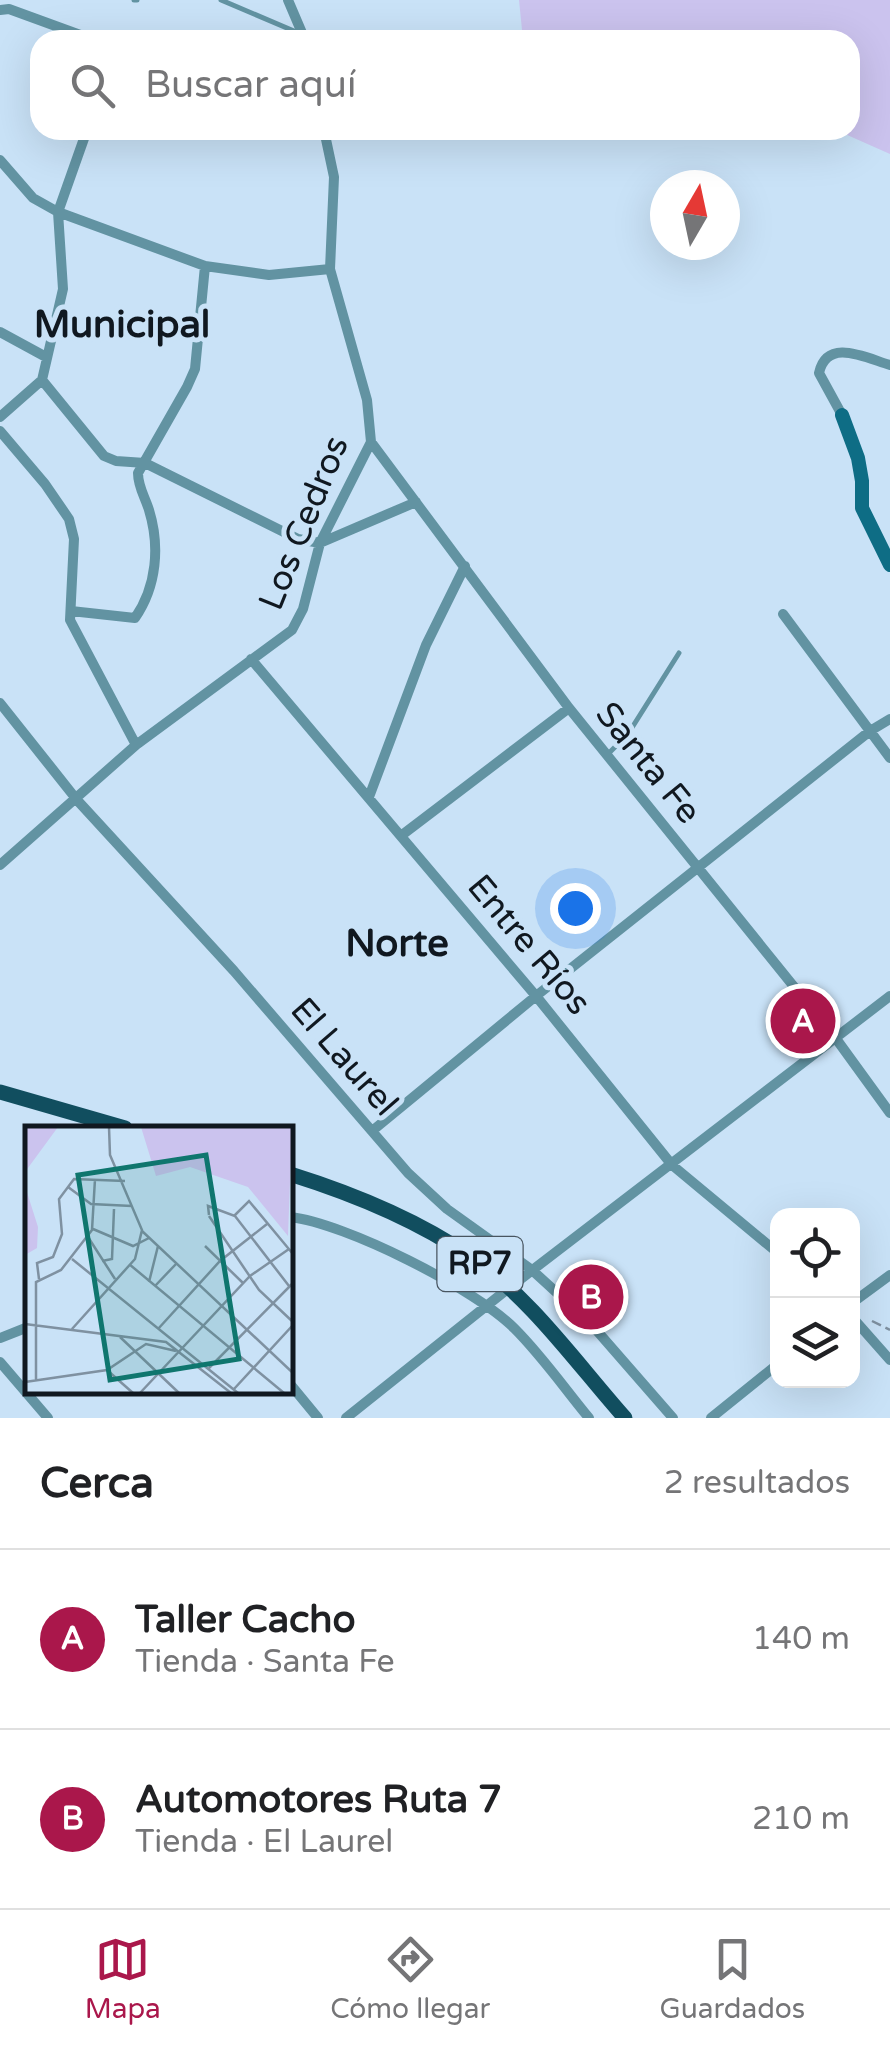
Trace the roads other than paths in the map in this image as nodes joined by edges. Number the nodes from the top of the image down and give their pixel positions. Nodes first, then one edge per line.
1 (221, 0) edge
2 (288, 0) edge
3 (0, 10) edge
4 (67, 30) edge
5 (287, 30) edge
6 (301, 30) edge
7 (83, 140) edge
8 (326, 140) edge
9 (0, 160) edge
10 (58, 212) junction
11 (205, 266) junction
12 (330, 270) junction
13 (0, 332) edge
14 (46, 357) junction
15 (890, 365) edge
16 (42, 380) junction
17 (842, 415) joint
18 (0, 417) edge
19 (0, 431) edge
20 (371, 442) junction
21 (145, 462) junction
22 (416, 502) junction
23 (320, 542) junction
24 (890, 564) edge
25 (465, 566) junction
26 (70, 611) junction
27 (783, 614) dead end
28 (679, 653) dead end
29 (251, 659) junction
30 (0, 704) edge
31 (568, 708) junction
32 (890, 719) edge
33 (870, 731) junction
34 (136, 745) junction
35 (607, 756) junction
36 (890, 758) edge
37 (369, 797) junction
38 (77, 800) junction
39 (402, 835) junction
40 (0, 865) edge
41 (699, 870) junction
42 (536, 996) junction
43 (890, 996) edge
44 (837, 1040) junction
45 (0, 1092) edge
46 (890, 1112) edge
47 (108, 1126) edge
48 (372, 1131) junction
49 (672, 1164) junction
50 (292, 1175) edge
51 (292, 1218) edge
52 (770, 1245) edge
53 (532, 1270) junction
54 (890, 1275) edge
55 (509, 1288) junction
56 (859, 1298) edge
57 (489, 1306) junction
58 (860, 1327) edge
59 (25, 1328) edge
60 (0, 1338) edge
61 (890, 1360) edge
62 (0, 1362) edge
63 (770, 1370) edge
64 (292, 1386) edge
65 (25, 1391) edge
66 (27, 1393) edge
67 (48, 1418) edge
68 (318, 1418) edge
69 (346, 1418) edge
70 (589, 1418) edge
71 (625, 1418) edge
72 (672, 1418) edge
73 (710, 1418) edge

1 - 5 lane
2 - 6 street
3 - 4 street
7 - 10 street
8 - 12 street, Los Cedros
9 - 10 street
10 - 11 street
10 - 14 street
11 - 12 street
11 - 21 street
12 - 20 street, Los Cedros
13 - 14 street
14 - 16 street
15 - 17 street
16 - 18 street
16 - 21 street
17 - 24 main road
19 - 26 street
20 - 22 street, Santa Fe
20 - 23 street, Los Cedros
21 - 23 street
21 - 26 street
22 - 23 street
22 - 25 street, Santa Fe
23 - 29 street, Los Cedros
25 - 31 street, Santa Fe
25 - 37 street
26 - 34 street
27 - 33 street
28 - 35 lane
29 - 34 street, Los Cedros
29 - 37 street, Entre Ríos
30 - 38 street, El Laurel
31 - 35 street, Santa Fe
31 - 39 street
32 - 33 street
33 - 36 street
33 - 41 street
34 - 38 street, Los Cedros
35 - 41 street, Santa Fe
37 - 39 street, Entre Ríos
38 - 40 street, Los Cedros
38 - 48 street, El Laurel
39 - 42 street, Entre Ríos
41 - 42 street
41 - 44 street, Santa Fe
42 - 48 street
42 - 49 street, Entre Ríos
43 - 44 street
44 - 46 street, Santa Fe
44 - 49 street
45 - 47 main road
48 - 53 street, El Laurel
49 - 52 street, Entre Ríos
49 - 53 street
50 - 55 main road, RP7
51 - 57 street
53 - 55 street
53 - 72 street, El Laurel
54 - 56 street
55 - 57 street
55 - 71 main road, RP7
57 - 69 street
57 - 70 street
58 - 61 street
59 - 60 street
62 - 65 street
63 - 73 street
64 - 68 street
66 - 67 street

